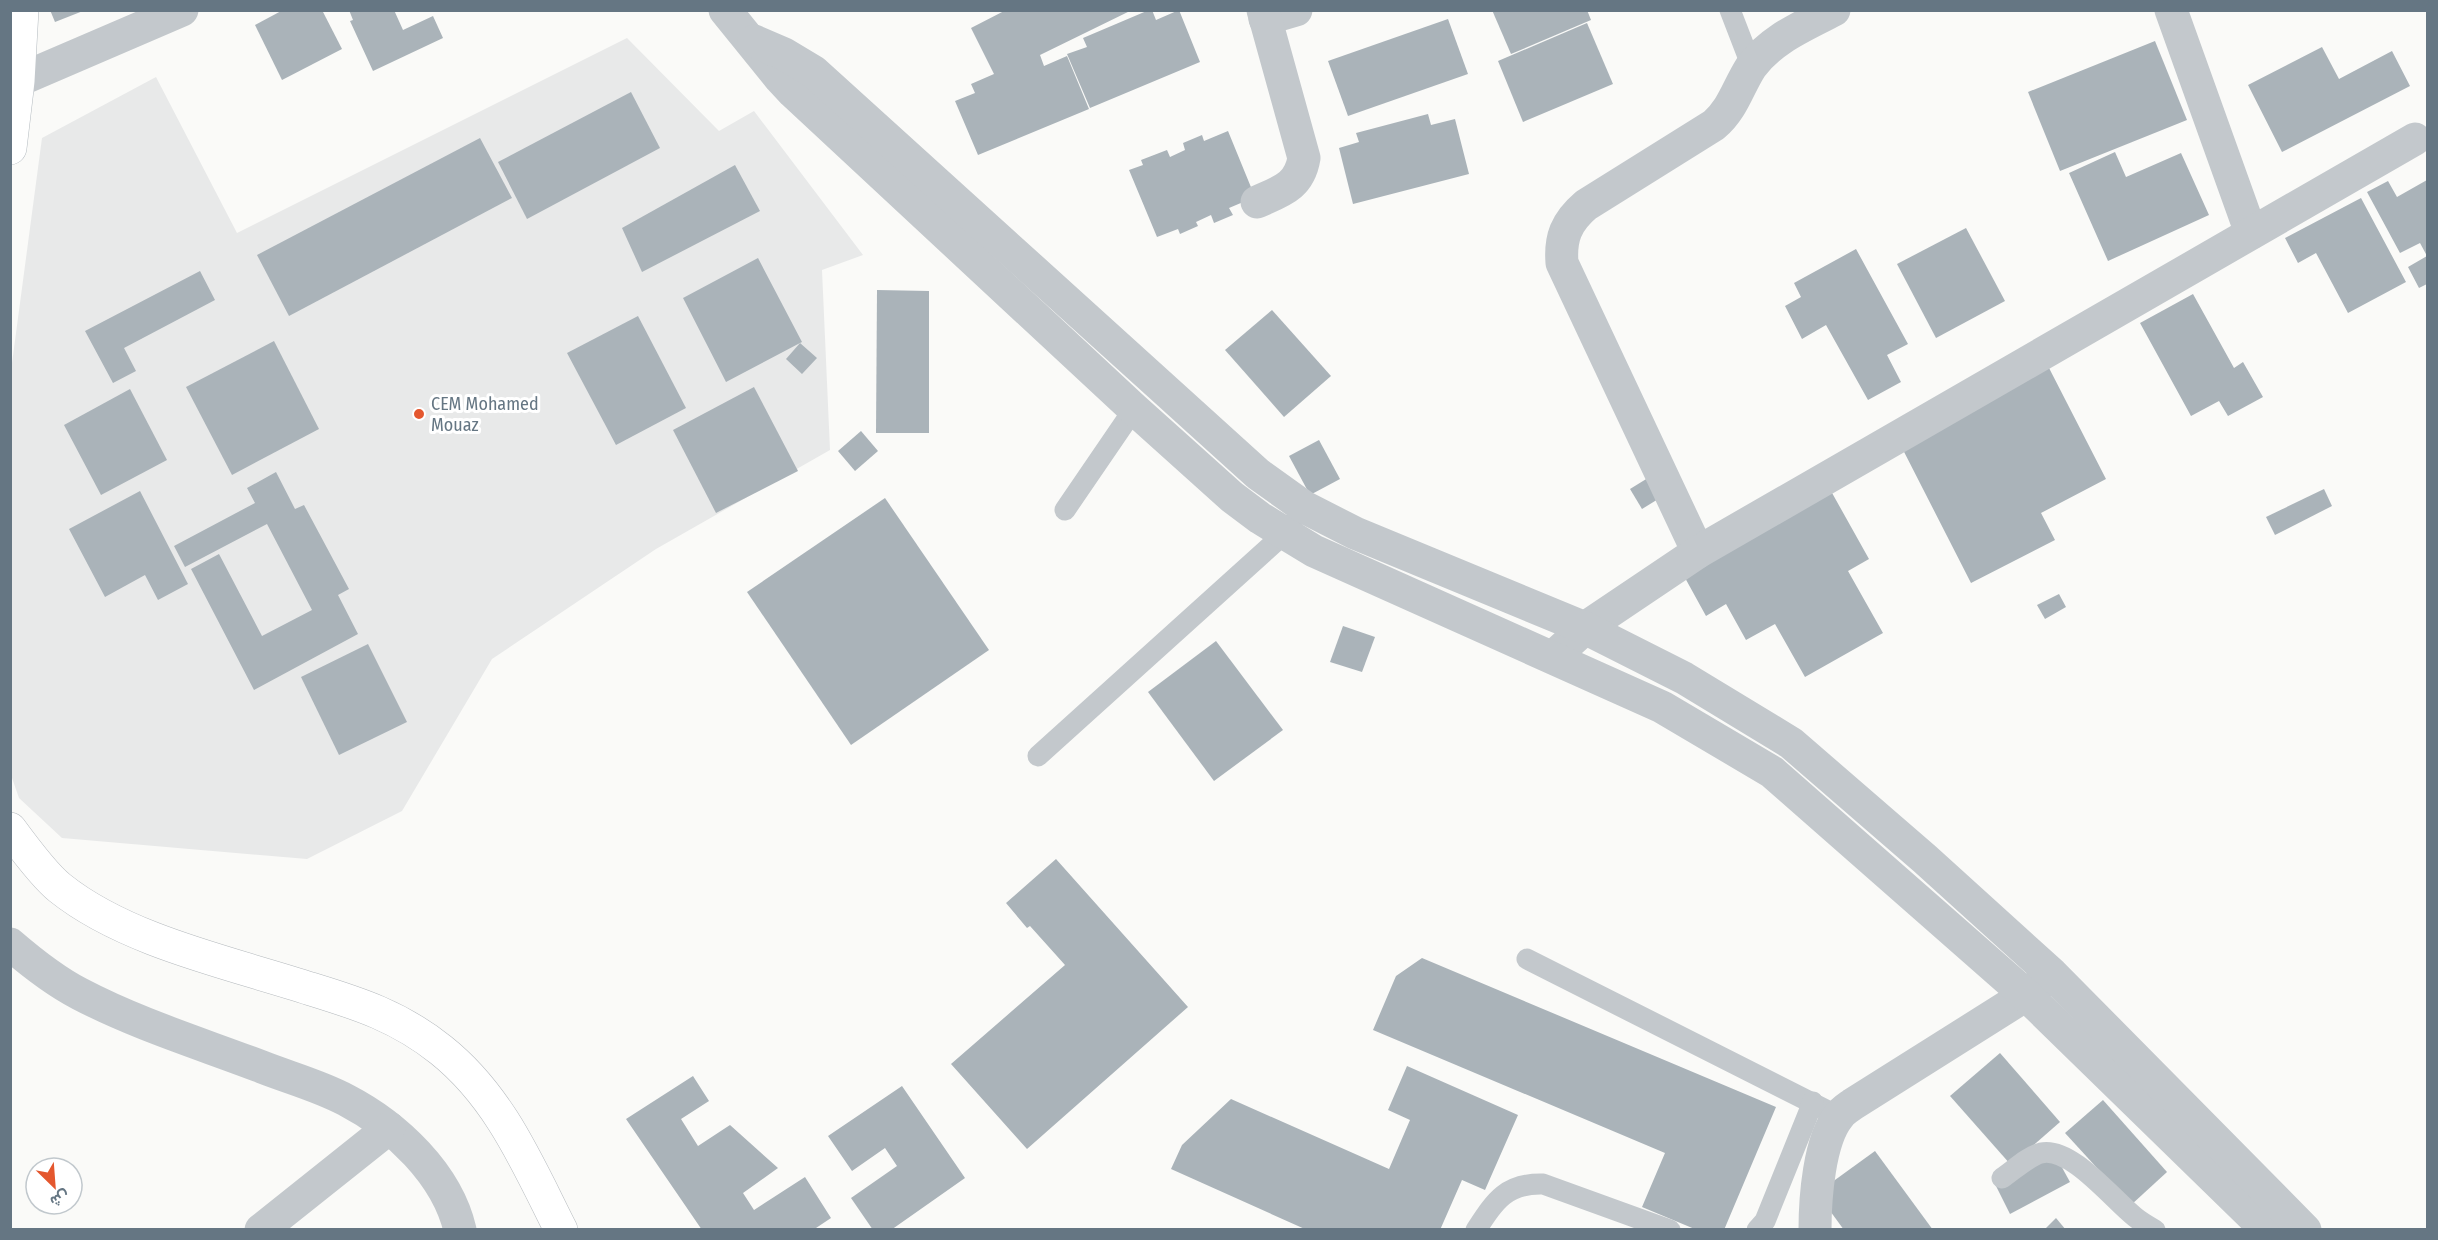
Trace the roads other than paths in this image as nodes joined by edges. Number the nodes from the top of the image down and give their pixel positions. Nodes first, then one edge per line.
1 (22, 10) edge
2 (182, 10) edge
3 (725, 10) edge
4 (1296, 10) edge
5 (1730, 10) edge
6 (1834, 10) edge
7 (2171, 10) edge
8 (1264, 15) edge
9 (749, 39) junction
10 (1752, 67) junction
11 (14, 83) edge
12 (2415, 139) dead end
13 (10, 148) edge
14 (1257, 202) dead end
15 (2251, 233) junction
16 (1134, 409) junction
17 (1304, 507) junction
18 (1065, 510) dead end
19 (1284, 534) junction
20 (1698, 552) junction
21 (1585, 628) junction
22 (1553, 657) junction
23 (1038, 756) dead end
24 (10, 829) edge
25 (10, 944) edge
26 (1527, 959) dead end
27 (2052, 974) junction
28 (2026, 994) junction
29 (1826, 1109) junction
30 (389, 1128) junction
31 (2002, 1178) dead end
32 (261, 1230) edge
33 (460, 1230) edge
34 (561, 1230) edge
35 (1476, 1230) edge
36 (1670, 1230) edge
37 (1757, 1230) edge
38 (1815, 1230) edge
39 (2155, 1230) edge
40 (2267, 1230) edge
41 (2305, 1230) edge

1 - 11 main road
2 - 11 street
3 - 9 street
4 - 8 street
5 - 10 lane
6 - 10 street
7 - 15 street
8 - 14 street
9 - 16 street
9 - 17 street
10 - 20 street
11 - 13 main road
12 - 15 street
15 - 20 street
16 - 18 lane
16 - 19 street
17 - 19 lane
17 - 21 street
19 - 22 street
19 - 23 lane
20 - 21 street
21 - 22 street
21 - 27 street
22 - 28 street
24 - 34 main road
25 - 30 street
26 - 29 lane
27 - 28 street
27 - 41 street
28 - 29 street
28 - 40 street
29 - 37 lane
29 - 38 street
30 - 32 street
30 - 33 street
31 - 39 lane
35 - 36 lane

